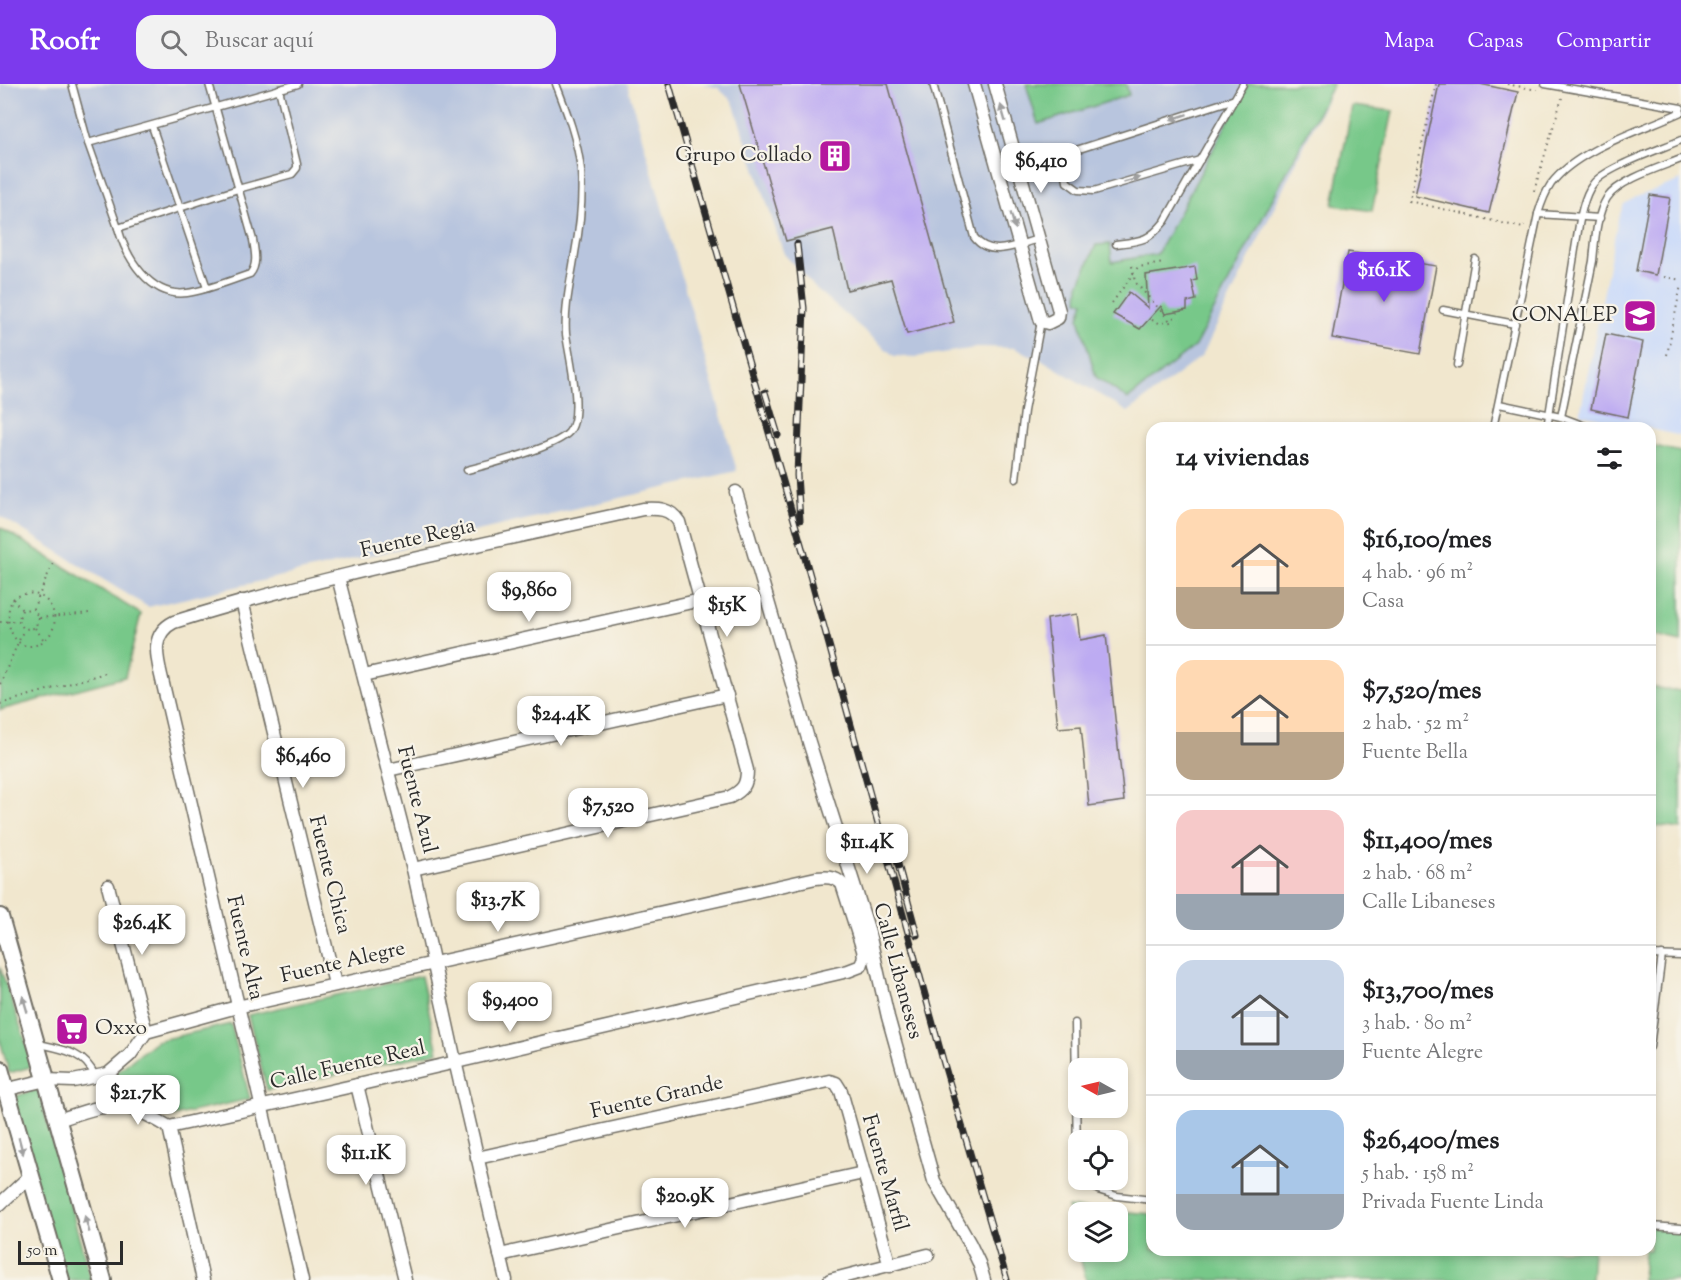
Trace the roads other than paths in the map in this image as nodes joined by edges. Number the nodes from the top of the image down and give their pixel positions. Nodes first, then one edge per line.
1 (72, 84) edge
2 (209, 84) edge
3 (298, 84) edge
4 (556, 84) edge
5 (933, 84) edge
6 (974, 84) edge
7 (995, 84) edge
8 (1243, 84) edge
9 (1545, 84) edge
10 (279, 89) junction
11 (1235, 99) junction
12 (216, 108) junction
13 (1681, 110) edge
14 (152, 126) junction
15 (1681, 140) edge
16 (88, 143) junction
17 (1681, 159) edge
18 (1200, 160) junction
19 (238, 189) junction
20 (180, 208) junction
21 (1538, 214) junction
22 (1581, 215) junction
23 (1600, 218) junction
24 (118, 228) junction
25 (1038, 239) junction
26 (1019, 244) junction
27 (1116, 244) dead end
28 (1475, 259) dead end
29 (207, 288) junction
30 (1443, 310) dead end
31 (1466, 315) junction
32 (1041, 321) junction
33 (1515, 324) junction
34 (1457, 365) dead end
35 (1499, 404) junction
36 (1548, 414) junction
37 (1561, 417) junction
38 (1494, 422) edge
39 (1547, 422) edge
40 (1574, 422) edge
41 (467, 470) dead end
42 (1016, 479) dead end
43 (736, 492) dead end
44 (338, 577) junction
45 (701, 600) junction
46 (242, 601) junction
47 (165, 627) joint
48 (363, 675) junction
49 (727, 695) junction
50 (388, 770) junction
51 (413, 869) junction
52 (108, 886) dead end
53 (0, 917) edge
54 (1656, 955) edge
55 (1662, 955) junction
56 (1681, 956) edge
57 (433, 962) junction
58 (861, 966) joint
59 (335, 984) junction
60 (1656, 1001) edge
61 (237, 1007) junction
62 (1075, 1023) dead end
63 (146, 1032) junction
64 (36, 1043) junction
65 (454, 1061) junction
66 (0, 1069) edge
67 (95, 1077) junction
68 (46, 1080) junction
69 (357, 1085) junction
70 (3, 1090) edge
71 (841, 1091) joint
72 (262, 1106) junction
73 (58, 1120) junction
74 (169, 1127) junction
75 (1077, 1130) edge
76 (477, 1158) junction
77 (863, 1173) junction
78 (30, 1177) junction
79 (1098, 1190) edge
80 (1146, 1199) edge
81 (0, 1204) edge
82 (1656, 1226) edge
83 (1681, 1228) edge
84 (500, 1255) junction
85 (928, 1255) dead end
86 (890, 1266) junction
87 (60, 1280) edge
88 (103, 1280) edge
89 (203, 1280) edge
90 (302, 1280) edge
91 (405, 1280) edge
92 (506, 1280) edge
93 (830, 1280) edge
94 (984, 1280) edge

1 - 16 lane
2 - 12 lane
3 - 10 lane
4 - 41 lane
5 - 26 lane
6 -> 26 street
25 -> 7 street
8 - 11 lane
9 - 13 lane
10 - 12 lane
10 - 19 lane
11 - 18 lane
11 -> 18 lane
12 - 14 lane
12 - 19 lane
13 - 21 lane
14 - 16 lane
14 - 20 lane
15 - 22 lane
16 - 24 lane
17 - 23 lane
18 - 27 lane
19 - 20 lane
19 - 29 lane
20 - 24 lane
20 - 29 lane
21 - 22 lane
21 - 33 lane
22 - 23 lane
22 - 36 lane
23 - 37 lane
24 - 29 lane
25 - 26 lane
25 - 32 street
26 - 32 street
28 - 31 lane
30 - 31 lane
31 - 33 lane
31 - 34 lane
32 - 42 lane
33 - 35 lane
35 - 36 lane
35 - 38 lane
36 - 37 lane
36 - 39 lane
37 - 40 lane
43 - 94 street, Calle Libaneses
44 - 45 street, Fuente Regia
44 - 46 street, Fuente Regia
44 - 48 street, Fuente Azul
45 - 48 street
45 - 49 street
46 - 47 street, Fuente Regia
46 - 59 street, Fuente Chica
47 - 61 street, Fuente Alta
48 - 50 street, Fuente Azul
49 - 50 street
49 - 51 street
50 - 51 street, Fuente Azul
51 - 57 street, Fuente Azul
52 - 63 street
64 -> 53 street
54 - 55 lane
55 - 56 lane
55 - 60 lane
57 - 58 street, Fuente Alegre
57 - 59 street, Fuente Alegre
57 - 65 street, Fuente Azul
58 - 65 street, Calle Fuente Real
59 - 61 street, Fuente Alegre
61 - 63 street, Fuente Alegre
61 - 72 street, Fuente Alta
62 - 75 lane
63 - 67 street
64 - 67 lane
64 - 68 street
65 - 69 street, Calle Fuente Real
65 - 76 street, Fuente Azul
66 - 70 street
67 - 68 street
68 - 70 street
68 - 73 street
69 - 72 street, Calle Fuente Real
69 - 91 street
70 -> 78 street
71 - 76 street, Fuente Grande
71 - 77 street, Fuente Marfil
72 - 74 street, Calle Fuente Real
72 - 90 street, Fuente Alta
73 - 74 street
88 -> 73 street
74 - 89 street
76 - 84 street, Fuente Azul
77 - 84 street
77 - 86 street, Fuente Marfil
78 - 81 street
78 - 87 street
79 - 80 lane
82 - 83 lane
84 - 92 street, Fuente Azul
85 - 86 street
86 - 93 street

